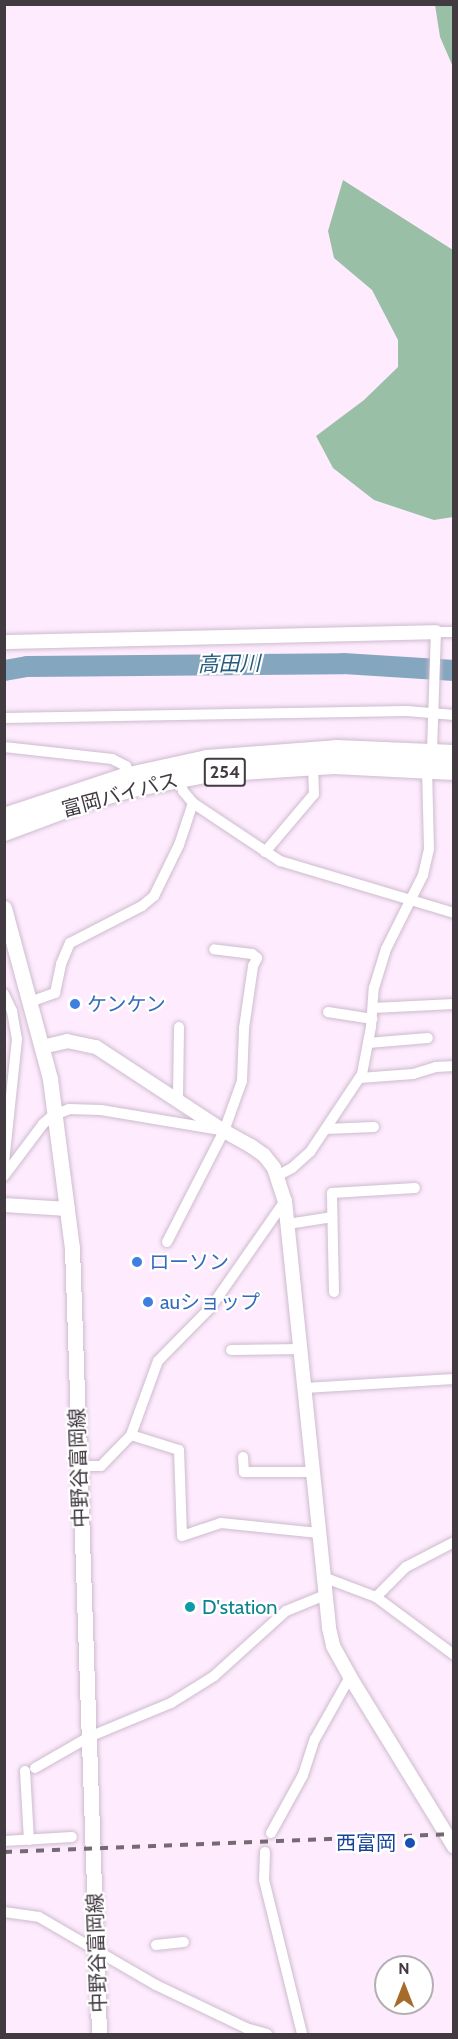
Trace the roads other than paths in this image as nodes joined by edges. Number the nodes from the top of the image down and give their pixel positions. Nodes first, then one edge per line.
1 (453, 632) edge
2 (436, 636) junction
3 (4, 642) edge
4 (434, 714) junction
5 (453, 715) edge
6 (4, 718) edge
7 (4, 747) edge
8 (453, 754) edge
9 (430, 760) junction
10 (314, 766) junction
11 (453, 771) edge
12 (130, 776) junction
13 (179, 778) junction
14 (193, 803) junction
15 (4, 817) edge
16 (4, 832) edge
17 (265, 852) junction
18 (411, 900) junction
19 (4, 908) edge
20 (453, 913) edge
21 (214, 949) dead end
22 (4, 994) edge
23 (30, 1002) junction
24 (453, 1004) edge
25 (328, 1012) dead end
26 (372, 1013) junction
27 (179, 1027) dead end
28 (428, 1038) dead end
29 (368, 1043) junction
30 (42, 1047) junction
31 (453, 1066) edge
32 (360, 1078) junction
33 (178, 1100) junction
34 (56, 1113) junction
35 (374, 1127) dead end
36 (326, 1129) junction
37 (224, 1131) junction
38 (4, 1163) edge
39 (4, 1176) edge
40 (278, 1176) junction
41 (415, 1188) dead end
42 (285, 1201) junction
43 (4, 1205) edge
44 (68, 1209) junction
45 (332, 1217) junction
46 (288, 1224) junction
47 (167, 1242) dead end
48 (334, 1292) dead end
49 (300, 1349) junction
50 (231, 1350) dead end
51 (453, 1379) edge
52 (304, 1388) junction
53 (130, 1435) junction
54 (243, 1457) dead end
55 (79, 1466) junction
56 (312, 1472) junction
57 (318, 1533) junction
58 (453, 1542) edge
59 (323, 1577) junction
60 (325, 1595) junction
61 (376, 1597) junction
62 (453, 1655) edge
63 (350, 1677) junction
64 (89, 1737) junction
65 (271, 1833) dead end
66 (72, 1837) dead end
67 (29, 1840) junction
68 (4, 1841) edge
69 (453, 1847) edge
70 (265, 1852) dead end
71 (4, 1912) edge
72 (184, 1942) dead end
73 (156, 1945) dead end
74 (97, 1952) junction
75 (99, 2034) edge
76 (267, 2034) edge
77 (302, 2034) edge

1 - 2 street
2 - 3 street
2 - 4 street
4 - 5 street
4 - 6 street
4 - 9 street
7 - 12 street
8 - 9 highway, 富岡バイパス / 254
9 - 10 highway, 富岡バイパス / 254
9 - 11 highway, 富岡バイパス / 254
9 - 12 highway, 富岡バイパス / 254
9 - 18 street
10 - 13 highway, 富岡バイパス / 254
10 - 17 street
12 - 15 highway, 富岡バイパス / 254
13 - 14 street
13 - 16 highway, 富岡バイパス / 254
14 - 17 street
14 - 23 street
17 - 18 street
18 - 20 street
18 - 26 street
19 - 23 main road, 中野谷富岡線
21 - 37 street
22 - 38 street
23 - 30 main road, 中野谷富岡線
24 - 26 street
25 - 26 street
26 - 29 street
27 - 33 street
28 - 29 street
29 - 32 street
30 - 33 street
30 - 34 main road, 中野谷富岡線
31 - 32 street
32 - 36 street
33 - 37 street
34 - 37 street
34 - 39 street
34 - 44 main road, 中野谷富岡線
35 - 36 street
36 - 40 street
37 - 40 street
37 - 47 street
40 - 42 street
41 - 45 street
42 - 46 street
42 - 53 street
43 - 44 street
44 - 55 main road, 中野谷富岡線
45 - 46 street
45 - 48 street
46 - 49 street
49 - 50 street
49 - 52 street
51 - 52 street
52 - 56 street
53 - 55 street
53 - 57 street
54 - 56 street
55 - 64 main road, 中野谷富岡線
56 - 57 street
57 - 59 street
58 - 61 street
59 - 60 street
59 - 61 street
60 - 63 street
60 - 64 street
61 - 62 street
63 - 65 street
63 - 69 street
64 - 67 street
64 - 74 main road, 中野谷富岡線
66 - 67 street
67 - 68 street
70 - 77 street
71 - 74 street
72 - 73 street
74 - 75 main road, 中野谷富岡線
74 - 76 street

